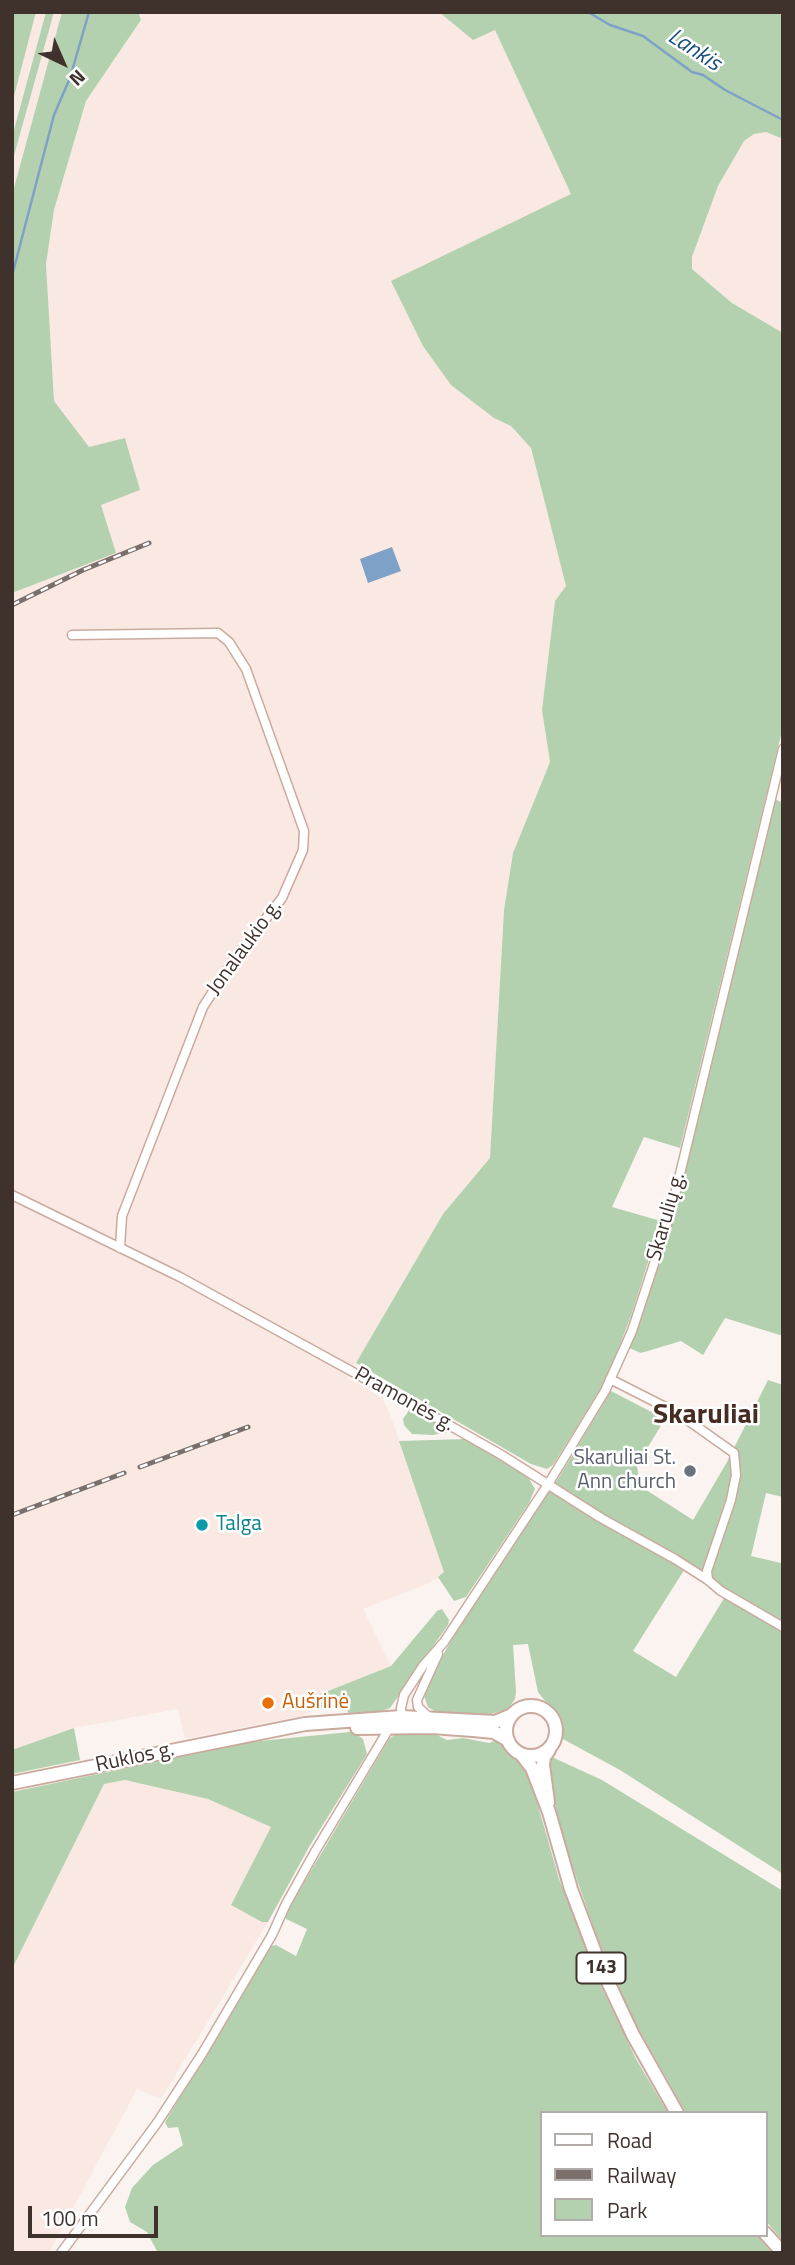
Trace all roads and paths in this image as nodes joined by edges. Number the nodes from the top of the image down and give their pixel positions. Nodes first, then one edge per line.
1 (72, 635) dead end
2 (783, 749) edge
3 (12, 1195) edge
4 (120, 1248) junction
5 (610, 1379) junction
6 (547, 1486) junction
7 (708, 1580) junction
8 (783, 1627) edge
9 (443, 1642) junction
10 (512, 1715) junction
11 (401, 1717) junction
12 (430, 1718) junction
13 (390, 1727) junction
14 (411, 1727) junction
15 (259, 1734) junction
16 (508, 1740) junction
17 (548, 1750) junction
18 (522, 1755) junction
19 (12, 1783) edge
20 (549, 1812) junction
21 (676, 2111) edge
22 (767, 2234) edge
23 (61, 2253) edge
24 (783, 2253) edge

1 - 4 street, Jonalaukio g.
2 - 5 street, Skarulių g.
3 - 4 street, Pramonės g.
4 - 6 street, Pramonės g.
5 - 6 street, Skarulių g.
5 - 7 street
6 - 7 street, Pramonės g.
6 - 9 street, Skarulių g.
7 - 8 street, Pramonės g.
9 - 11 street, Skarulių g.
9 - 12 street, Skarulių g.
10 - 12 main road, 143
10 - 16 main road
10 - 17 main road, 143
11 - 12 main road, 143
11 - 14 street
11 - 15 main road, 143
13 - 14 main road, 143
13 - 15 main road, 143
13 - 23 street
14 - 16 main road, 143
15 - 19 main road, Ruklos g. / 143
16 - 18 main road, 143
17 - 18 main road
17 - 20 main road, 143
18 - 20 main road, 143
20 - 21 main road, 143
22 - 24 main road

